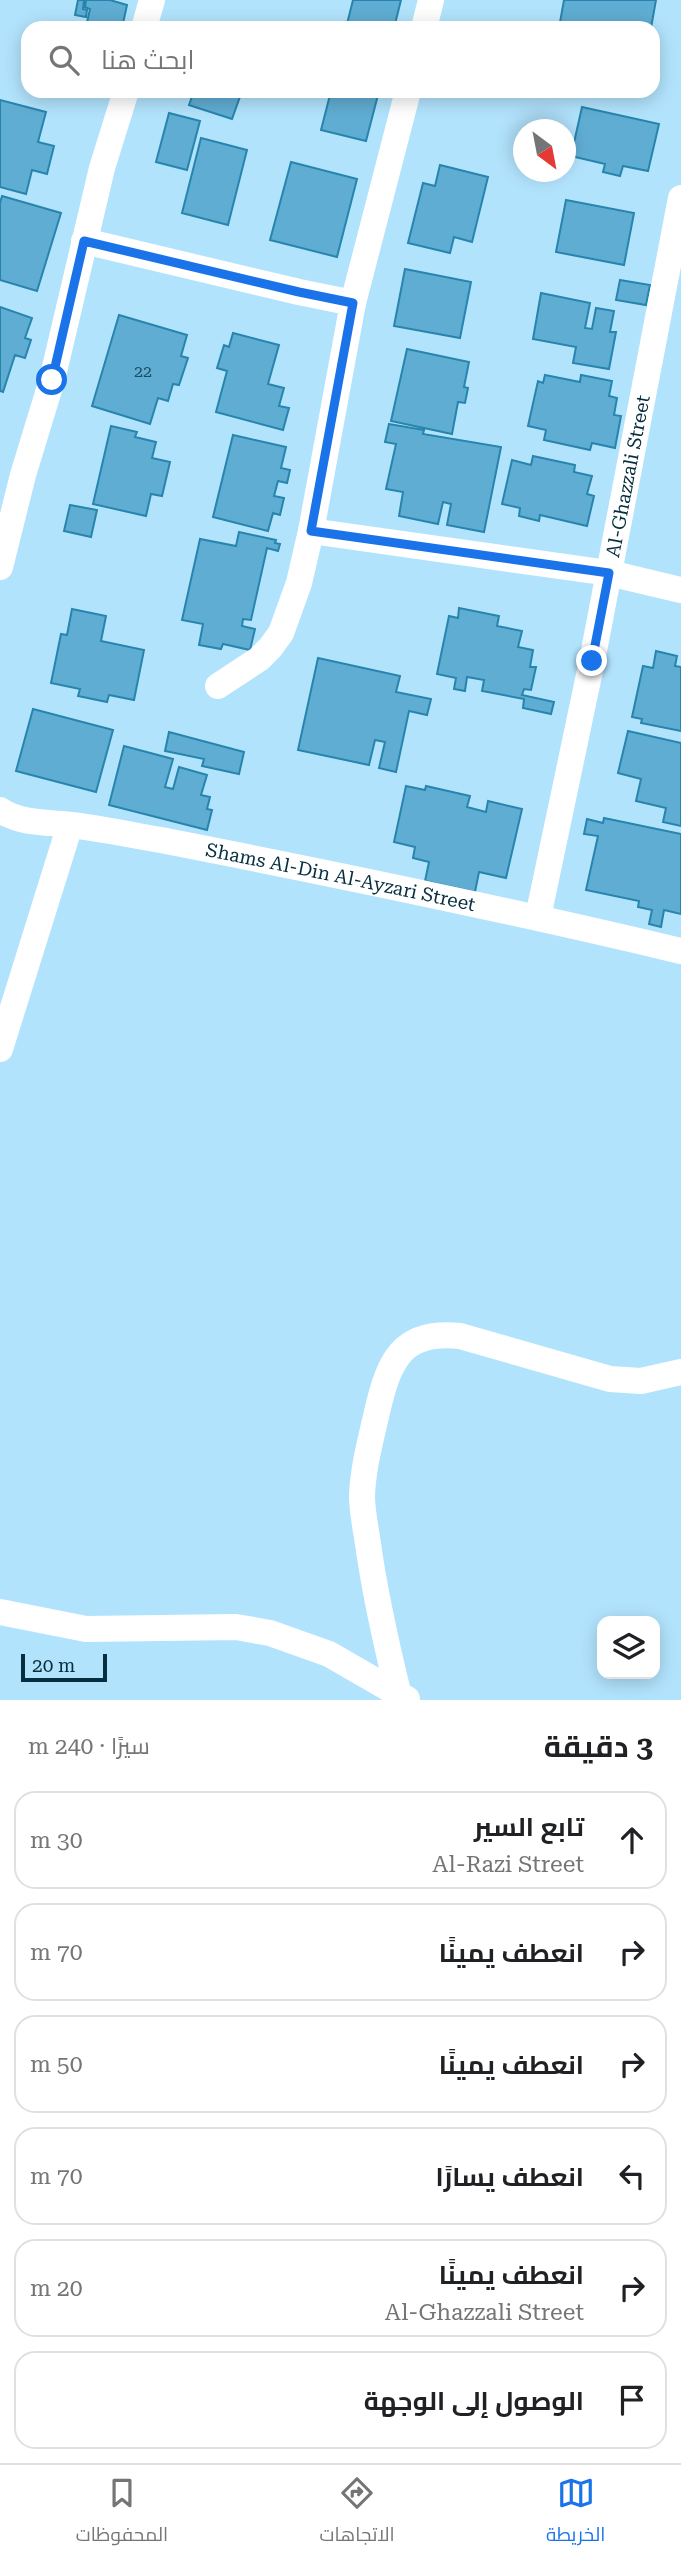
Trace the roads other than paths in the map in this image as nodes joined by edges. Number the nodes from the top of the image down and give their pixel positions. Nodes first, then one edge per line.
1 (152, 0) edge
2 (431, 0) edge
3 (146, 21) edge
4 (426, 21) edge
5 (123, 98) edge
6 (406, 98) edge
7 (681, 198) edge
8 (84, 241) junction
9 (353, 303) junction
10 (669, 319) edge
11 (311, 531) junction
12 (0, 567) edge
13 (609, 573) junction
14 (681, 590) edge
15 (218, 685) dead end
16 (0, 810) edge
17 (70, 825) junction
18 (538, 917) junction
19 (681, 951) edge
20 (0, 1049) edge
21 (681, 1372) edge
22 (0, 1612) edge
23 (403, 1696) edge

1 - 3 street
2 - 4 street
5 - 8 street
6 - 9 street
7 - 10 street, Al-Ghazzali Street
8 - 9 street
8 - 12 street
9 - 11 street
10 - 13 street, Al-Ghazzali Street
11 - 13 street
11 - 15 street
13 - 14 street
13 - 18 street, Al-Ghazzali Street
16 - 17 street, Shams Al-Din Al-Ayzari Street
17 - 18 street, Shams Al-Din Al-Ayzari Street
17 - 20 street
18 - 19 street, Shams Al-Din Al-Ayzari Street
21 - 23 street
22 - 23 street

